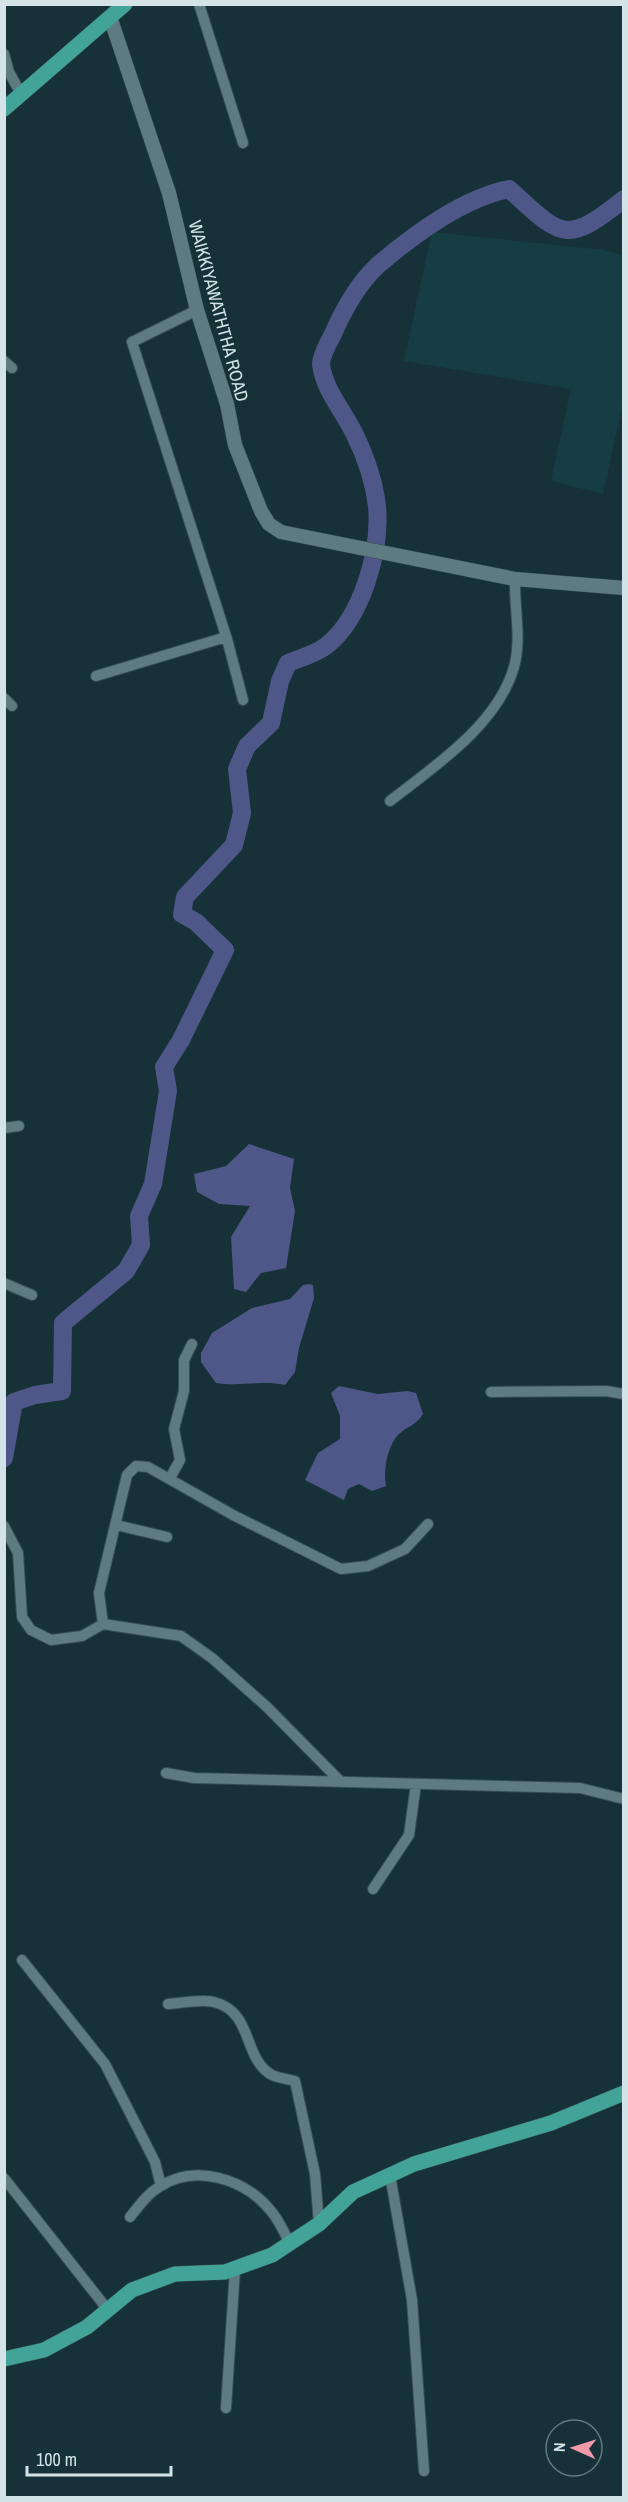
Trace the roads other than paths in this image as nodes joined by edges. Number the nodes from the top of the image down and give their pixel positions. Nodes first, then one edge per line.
1 (125, 4) edge
2 (199, 4) edge
3 (110, 17) junction
4 (4, 54) edge
5 (21, 94) junction
6 (4, 109) edge
7 (243, 143) dead end
8 (197, 310) junction
9 (515, 579) junction
10 (624, 588) edge
11 (226, 637) junction
12 (96, 676) dead end
13 (243, 700) dead end
14 (390, 801) dead end
15 (19, 1126) dead end
16 (4, 1128) edge
17 (4, 1283) edge
18 (32, 1295) dead end
19 (192, 1344) dead end
20 (491, 1392) dead end
21 (624, 1394) edge
22 (170, 1478) junction
23 (428, 1524) dead end
24 (116, 1525) junction
25 (4, 1526) edge
26 (167, 1537) dead end
27 (103, 1624) junction
28 (166, 1773) dead end
29 (341, 1782) junction
30 (416, 1784) junction
31 (624, 1799) edge
32 (372, 1889) dead end
33 (22, 1960) dead end
34 (168, 2004) dead end
35 (624, 2093) edge
36 (390, 2175) junction
37 (4, 2178) edge
38 (160, 2186) junction
39 (130, 2217) dead end
40 (319, 2224) junction
41 (290, 2243) junction
42 (235, 2269) junction
43 (108, 2310) junction
44 (4, 2359) edge
45 (226, 2408) dead end
46 (424, 2471) dead end

1 - 3 main road
2 - 7 street
3 - 5 main road
3 - 8 street, WAIKKIYAWATHTHA ROAD
4 - 5 street
5 - 6 main road
8 - 9 street, WAIKKIYAWATHTHA ROAD
8 - 11 street
9 - 10 street, WAIKKIYAWATHTHA ROAD
9 - 14 street
11 - 12 street
11 - 13 street
15 - 16 street
17 - 18 street
19 - 22 street
20 - 21 street
22 - 23 street
22 - 24 street
24 - 26 street
24 - 27 street
25 - 27 street
27 - 29 street
28 - 29 street
29 - 30 street
30 - 31 street
30 - 32 street
33 - 38 street
34 - 40 street
35 - 36 main road
36 - 40 main road
36 - 46 street
37 - 43 street
38 - 39 street
38 - 41 street
40 - 41 main road
41 - 42 main road
42 - 43 main road
42 - 45 street
43 - 44 main road

